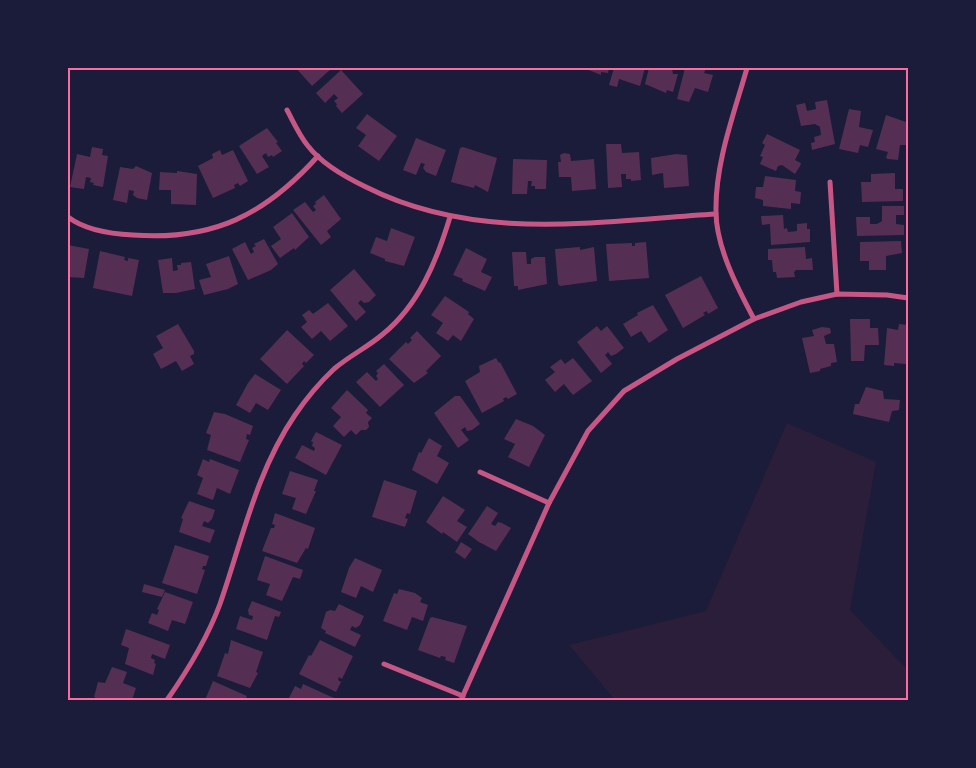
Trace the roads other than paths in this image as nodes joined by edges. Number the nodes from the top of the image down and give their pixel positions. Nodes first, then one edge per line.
1 (747, 68) edge
2 (287, 110) dead end
3 (318, 156) junction
4 (830, 182) dead end
5 (716, 214) junction
6 (68, 217) edge
7 (450, 218) junction
8 (837, 294) junction
9 (908, 298) edge
10 (754, 319) junction
11 (480, 472) dead end
12 (549, 503) junction
13 (384, 664) dead end
14 (462, 698) edge
15 (167, 700) edge

1 - 5 street
2 - 3 street
3 - 6 street
3 - 7 street
4 - 8 street
5 - 7 street
5 - 10 street
7 - 15 street
8 - 9 street
8 - 10 street
10 - 12 street
11 - 12 street
12 - 14 street
13 - 14 street

